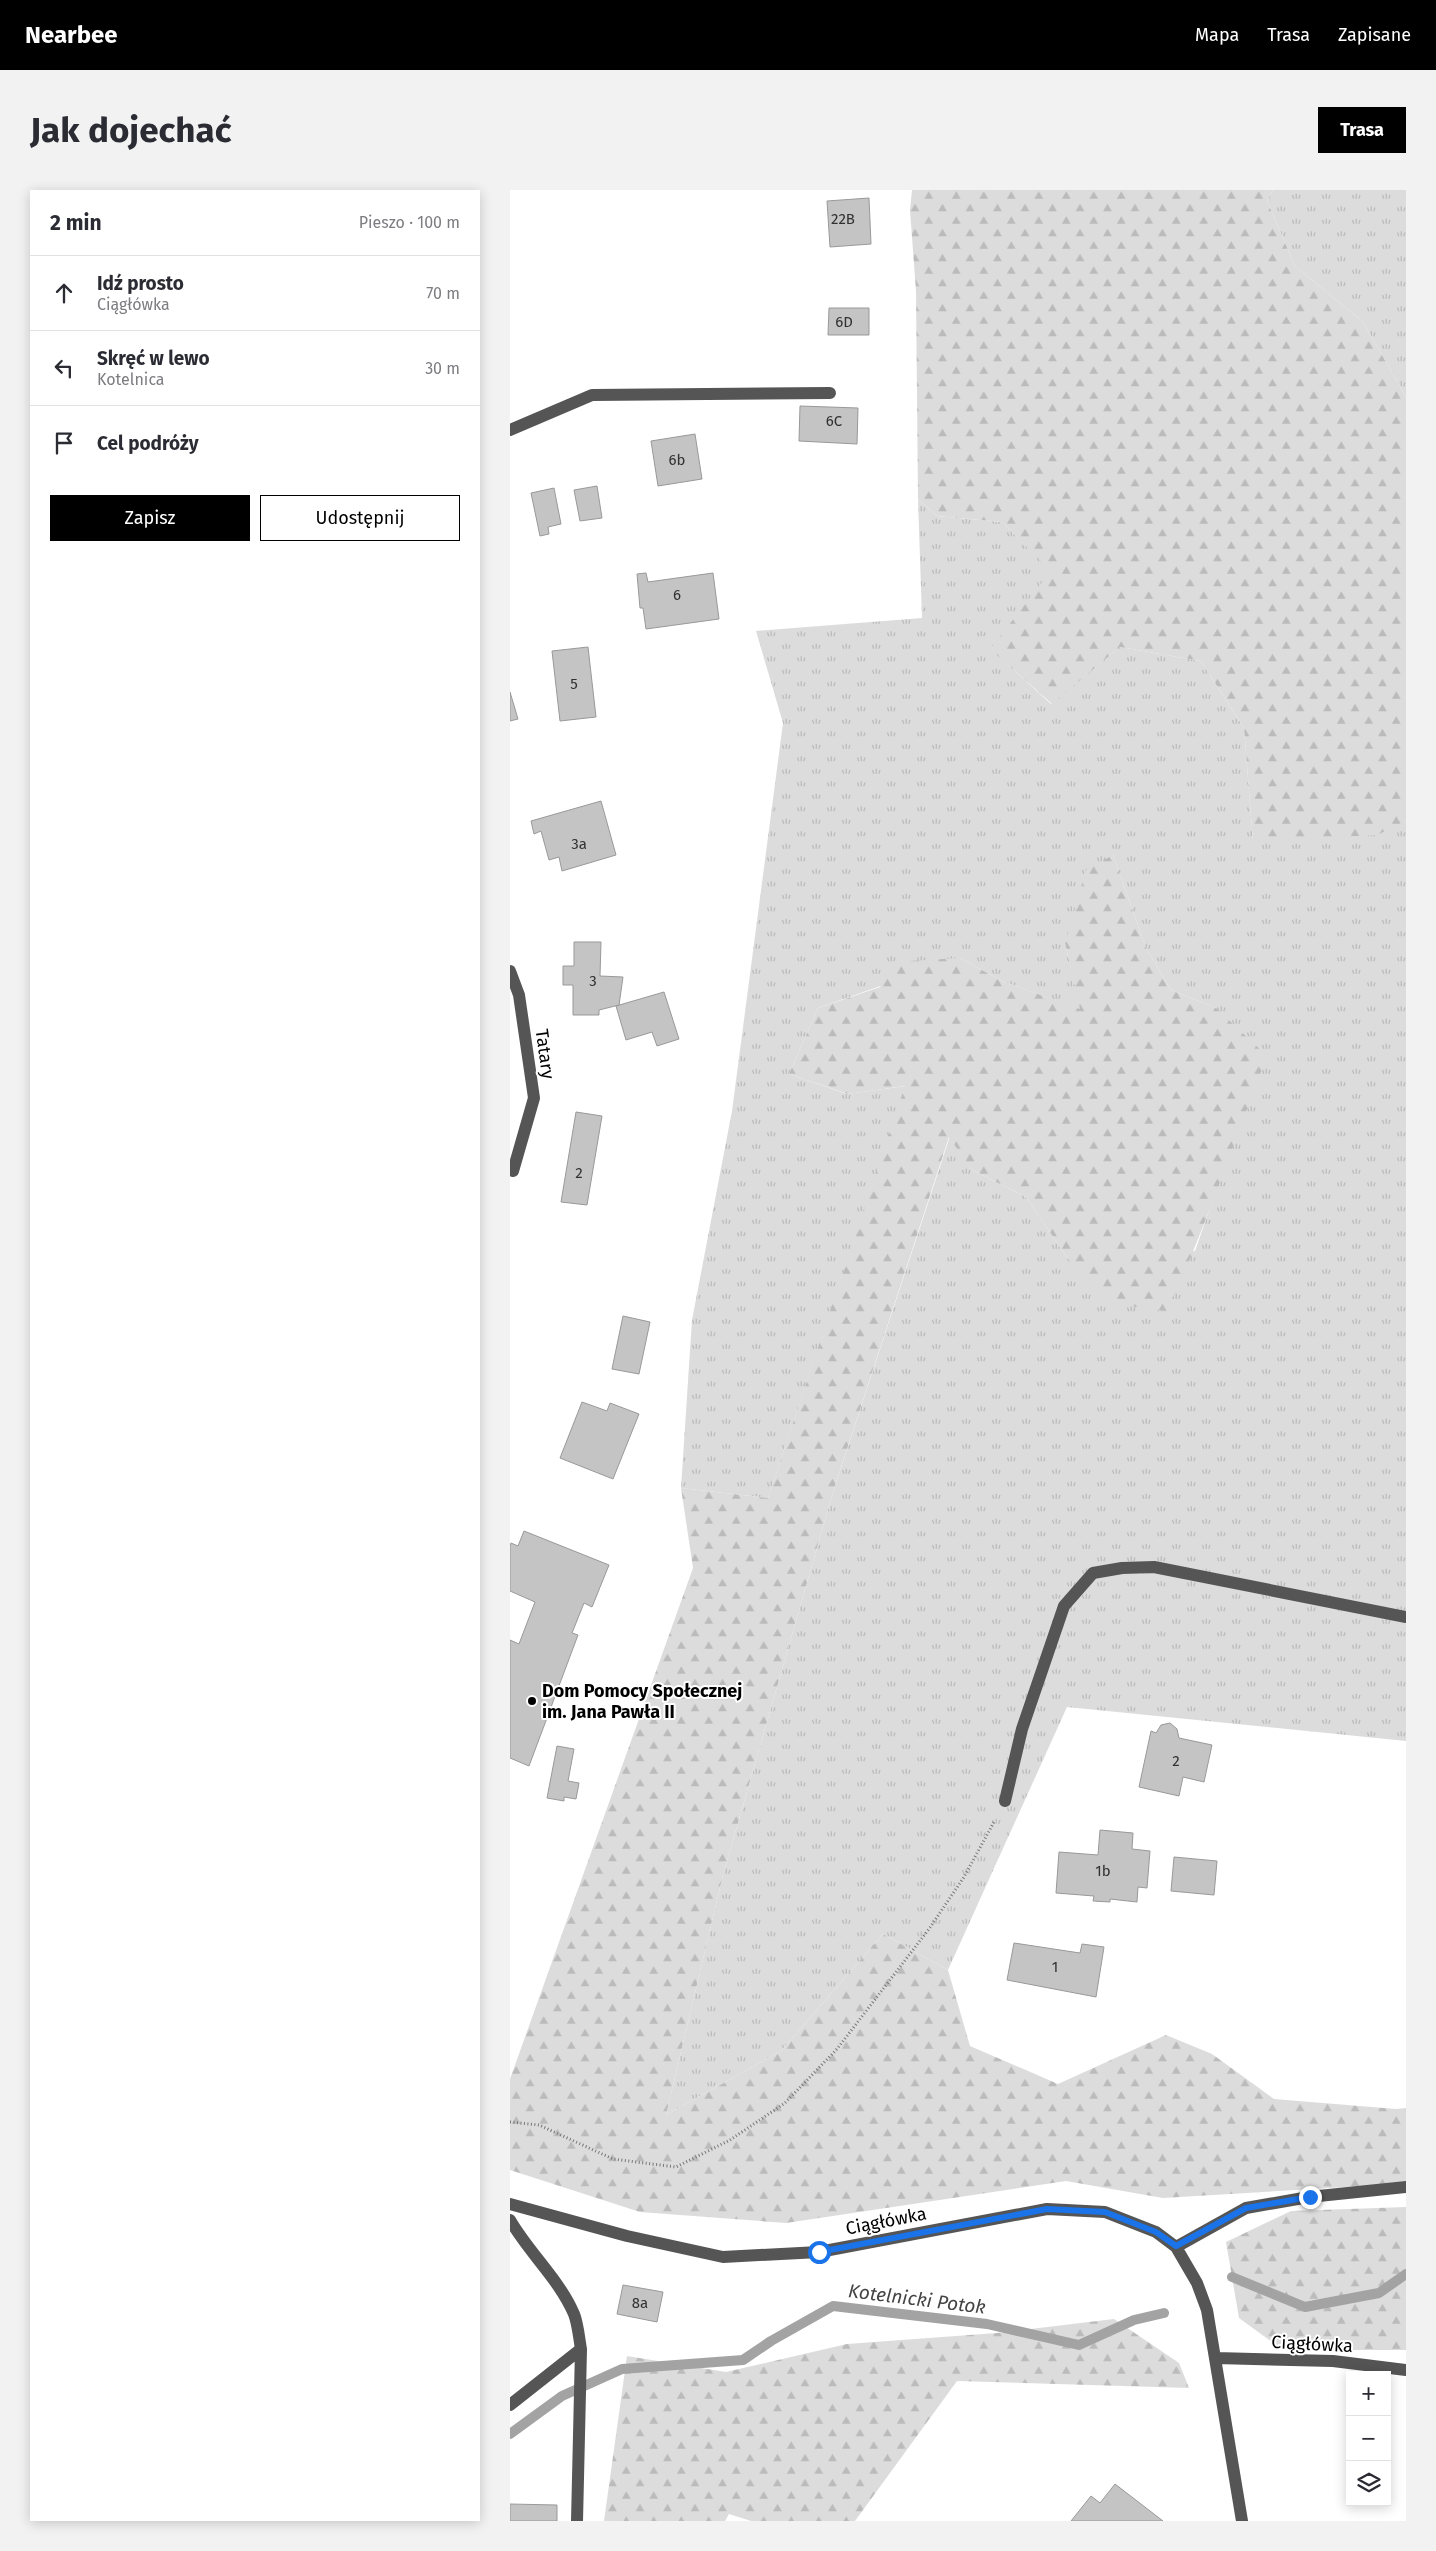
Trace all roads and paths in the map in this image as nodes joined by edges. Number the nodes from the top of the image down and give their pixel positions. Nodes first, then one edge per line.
1 (830, 393) dead end
2 (510, 430) edge
3 (510, 971) edge
4 (513, 1170) dead end
5 (1406, 1617) edge
6 (1005, 1801) joint
7 (510, 2122) edge
8 (1406, 2187) edge
9 (510, 2204) edge
10 (510, 2220) edge
11 (1176, 2246) junction
12 (581, 2348) junction
13 (1216, 2358) junction
14 (1406, 2370) edge
15 (510, 2405) edge
16 (577, 2521) edge
17 (1242, 2521) edge

1 - 2 street
3 - 4 street, Tatary
5 - 6 street
6 - 7 path
8 - 11 street
9 - 11 street, Ciągłówka
10 - 12 street
11 - 13 street
12 - 15 street
12 - 16 street
13 - 14 street, Ciągłówka
13 - 17 street

